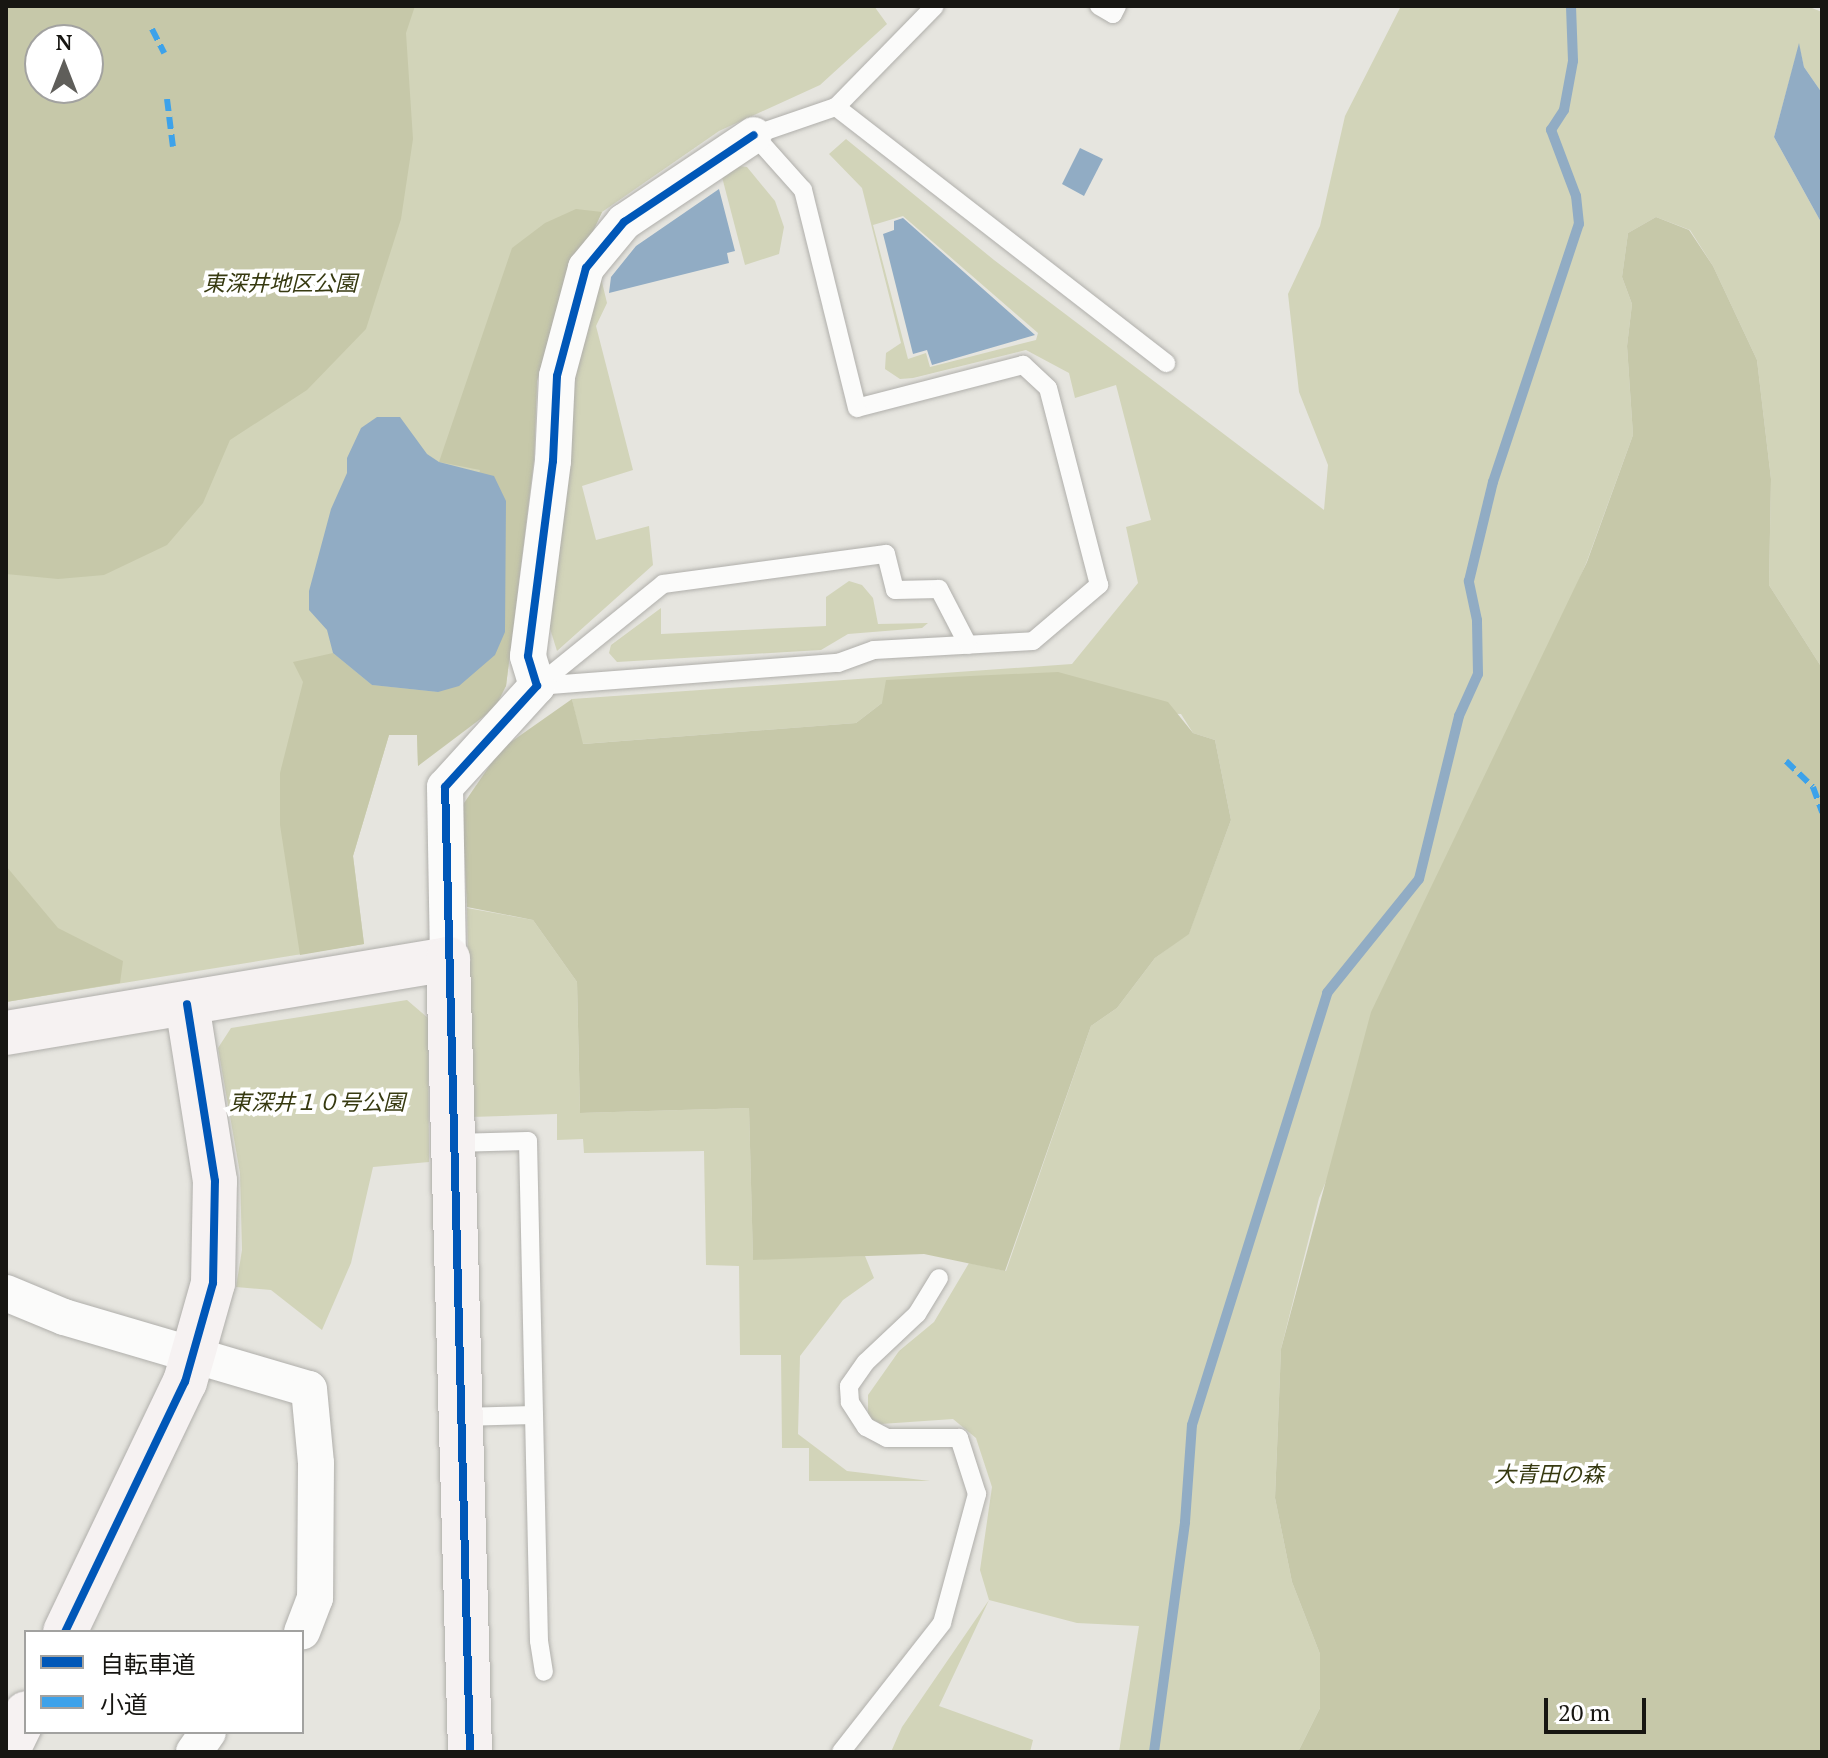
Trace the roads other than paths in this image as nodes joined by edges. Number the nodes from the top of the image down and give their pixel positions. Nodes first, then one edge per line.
1 (935, 6) edge
2 (1099, 6) edge
3 (1117, 6) edge
4 (836, 107) junction
5 (754, 135) junction
6 (1166, 363) dead end
7 (968, 645) junction
8 (537, 686) junction
9 (448, 959) junction
10 (187, 1004) junction
11 (6, 1033) edge
12 (453, 1143) junction
13 (939, 1278) dead end
14 (6, 1293) edge
15 (196, 1355) junction
16 (534, 1415) junction
17 (460, 1417) junction
18 (66, 1630) edge
19 (303, 1630) edge
20 (544, 1672) dead end
21 (24, 1717) edge
22 (207, 1734) edge
23 (7, 1752) edge
24 (194, 1752) edge
25 (470, 1752) edge
26 (841, 1752) edge

1 - 4 lane
2 - 3 lane
4 - 5 lane
4 - 6 lane
5 - 7 lane
5 - 8 street
7 - 8 lane
7 - 8 lane
8 - 9 street
9 - 10 street
9 - 12 street
10 - 11 street
10 - 15 street
12 - 16 lane
12 - 17 street
13 - 26 lane
14 - 15 street
15 - 18 street
15 - 19 street
16 - 17 lane
16 - 20 lane
17 - 25 street
21 - 23 street
22 - 24 street

